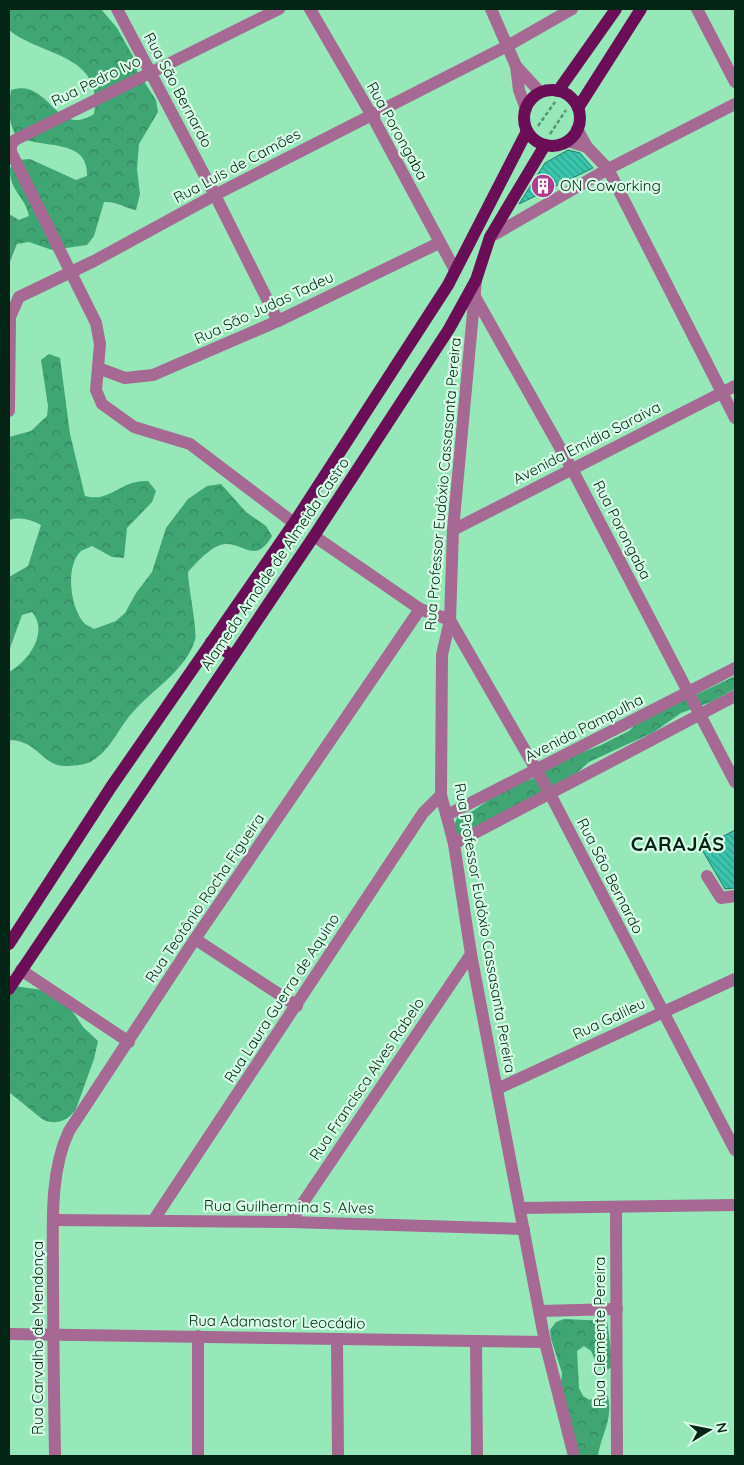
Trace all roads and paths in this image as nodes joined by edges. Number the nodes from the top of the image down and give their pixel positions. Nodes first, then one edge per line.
1 (117, 9) edge
2 (279, 9) edge
3 (310, 9) edge
4 (491, 9) edge
5 (572, 9) edge
6 (616, 9) edge
7 (641, 9) edge
8 (697, 9) edge
9 (508, 45) junction
10 (516, 66) junction
11 (150, 73) junction
12 (735, 82) edge
13 (558, 90) junction
14 (540, 92) junction
15 (735, 104) edge
16 (578, 108) junction
17 (526, 109) junction
18 (371, 114) junction
19 (577, 129) junction
20 (527, 131) junction
21 (568, 141) junction
22 (546, 145) junction
23 (587, 147) junction
24 (608, 169) junction
25 (215, 195) junction
26 (490, 237) junction
27 (439, 243) junction
28 (455, 270) junction
29 (70, 272) junction
30 (476, 280) junction
31 (474, 295) junction
32 (278, 321) junction
33 (98, 368) junction
34 (735, 386) edge
35 (722, 392) junction
36 (9, 411) edge
37 (735, 418) edge
38 (572, 469) junction
39 (294, 523) junction
40 (452, 530) junction
41 (314, 536) junction
42 (420, 609) junction
43 (450, 620) junction
44 (211, 642) junction
45 (233, 656) junction
46 (735, 668) edge
47 (687, 693) junction
48 (735, 696) edge
49 (699, 714) junction
50 (537, 770) junction
51 (735, 782) edge
52 (549, 792) junction
53 (441, 795) junction
54 (447, 815) junction
55 (454, 844) junction
56 (707, 876) dead end
57 (735, 896) edge
58 (195, 939) junction
59 (9, 944) edge
60 (471, 954) junction
61 (21, 970) junction
62 (735, 979) edge
63 (9, 989) edge
64 (298, 1006) junction
65 (662, 1012) junction
66 (129, 1042) junction
67 (497, 1089) junction
68 (735, 1150) edge
69 (735, 1206) edge
70 (521, 1208) junction
71 (616, 1208) junction
72 (53, 1220) junction
73 (153, 1221) junction
74 (290, 1222) junction
75 (524, 1229) junction
76 (617, 1308) junction
77 (540, 1311) junction
78 (9, 1334) edge
79 (53, 1336) junction
80 (198, 1336) junction
81 (338, 1339) junction
82 (476, 1342) junction
83 (545, 1342) junction
84 (55, 1456) edge
85 (198, 1456) edge
86 (338, 1456) edge
87 (477, 1456) edge
88 (574, 1456) edge
89 (617, 1456) edge

1 - 11 street, Rua São Bernardo
2 - 11 street, Rua Pedro Ivo
3 - 18 street, Rua Porongaba
4 - 9 street
5 - 9 street, Rua Luis de Camões
6 - 13 main road
7 - 16 main road
8 - 12 street
9 - 10 street
9 - 18 street, Rua Luis de Camões
10 - 14 street
10 - 17 street
11 - 25 street, Rua São Bernardo
11 - 29 street, Rua Pedro Ivo
13 - 14 main road
13 - 16 main road
14 - 17 main road
15 - 24 street
16 - 19 main road
17 - 20 main road
18 - 25 street, Rua Luis de Camões
18 - 27 street, Rua Porongaba
19 - 21 main road
19 - 23 street
20 - 22 main road
20 - 28 main road, Alameda Arnolde de Almeida Castro
21 - 22 main road
21 - 23 street
22 - 26 main road, Alameda Arnolde de Almeida Castro
23 - 24 street
24 - 26 street
24 - 35 street
25 - 29 street, Rua Luis de Camões
25 - 32 street, Rua São Bernardo
26 - 30 main road, Alameda Arnolde de Almeida Castro
27 - 28 street, Rua Porongaba
27 - 32 street, Rua São Judas Tadeu
28 - 39 main road, Alameda Arnolde de Almeida Castro
29 - 33 street
29 - 36 street, Rua Luis de Camões
30 - 31 street, Rua Professor Eudóxio Cassasanta Pereira
30 - 41 main road, Alameda Arnolde de Almeida Castro
31 - 38 street, Rua Porongaba
31 - 40 street, Rua Professor Eudóxio Cassasanta Pereira
32 - 33 street, Rua São Judas Tadeu
33 - 39 street
34 - 35 street, Avenida Emídia Saraiva
35 - 37 street
35 - 38 street, Avenida Emídia Saraiva
38 - 40 street, Avenida Emídia Saraiva
38 - 47 street, Rua Porongaba
39 - 44 main road, Alameda Arnolde de Almeida Castro
40 - 43 street, Rua Professor Eudóxio Cassasanta Pereira
41 - 42 street
41 - 45 main road, Alameda Arnolde de Almeida Castro
42 - 43 street
42 - 58 street, Rua Teotônio Rocha Figueira
43 - 50 street, Rua São Bernardo
43 - 53 street, Rua Professor Eudóxio Cassasanta Pereira
44 - 45 main road
44 - 59 main road, Alameda Arnolde de Almeida Castro
45 - 61 main road, Alameda Arnolde de Almeida Castro
46 - 47 street, Avenida Pampulha
47 - 49 street, Rua Porongaba
47 - 50 street, Avenida Pampulha
48 - 49 street
49 - 51 street, Rua Porongaba
49 - 52 street
50 - 52 street, Rua São Bernardo
50 - 54 street, Avenida Pampulha
52 - 55 street
52 - 65 street, Rua São Bernardo
53 - 54 street, Rua Professor Eudóxio Cassasanta Pereira
53 - 64 street, Rua Laura Guerra de Aquino
54 - 55 street, Rua Professor Eudóxio Cassasanta Pereira
55 - 60 street, Rua Professor Eudóxio Cassasanta Pereira
56 - 57 street
58 - 64 street
58 - 66 street, Rua Teotônio Rocha Figueira
60 - 67 street, Rua Professor Eudóxio Cassasanta Pereira
60 - 74 street, Rua Francisca Alves Rabelo
61 - 63 main road, Alameda Arnolde de Almeida Castro
61 - 66 street
62 - 65 street, Rua Galileu
64 - 73 street, Rua Laura Guerra de Aquino
65 - 67 street, Rua Galileu
65 - 68 street, Rua São Bernardo
66 - 72 street, Rua Teotônio Rocha Figueira
67 - 70 street, Rua Professor Eudóxio Cassasanta Pereira
69 - 71 street
70 - 71 street
70 - 75 street, Rua Professor Eudóxio Cassasanta Pereira
71 - 76 street, Rua Clemente Pereira
72 - 73 street, Rua Guilhermina S. Alves
72 - 79 street, Rua Carvalho de Mendonça
73 - 74 street, Rua Guilhermina S. Alves
74 - 75 street, Rua Guilhermina S. Alves
75 - 77 street, Rua Professor Eudóxio Cassasanta Pereira
76 - 77 street
76 - 89 street, Rua Clemente Pereira
77 - 83 street, Rua Professor Eudóxio Cassasanta Pereira
78 - 79 street, Rua Adamastor Leocádio
79 - 80 street, Rua Adamastor Leocádio
79 - 84 street, Rua Carvalho de Mendonça
80 - 81 street, Rua Adamastor Leocádio
80 - 85 street
81 - 82 street, Rua Adamastor Leocádio
81 - 86 street
82 - 83 street, Rua Adamastor Leocádio
82 - 87 street
83 - 88 street, Rua Professor Eudóxio Cassasanta Pereira

